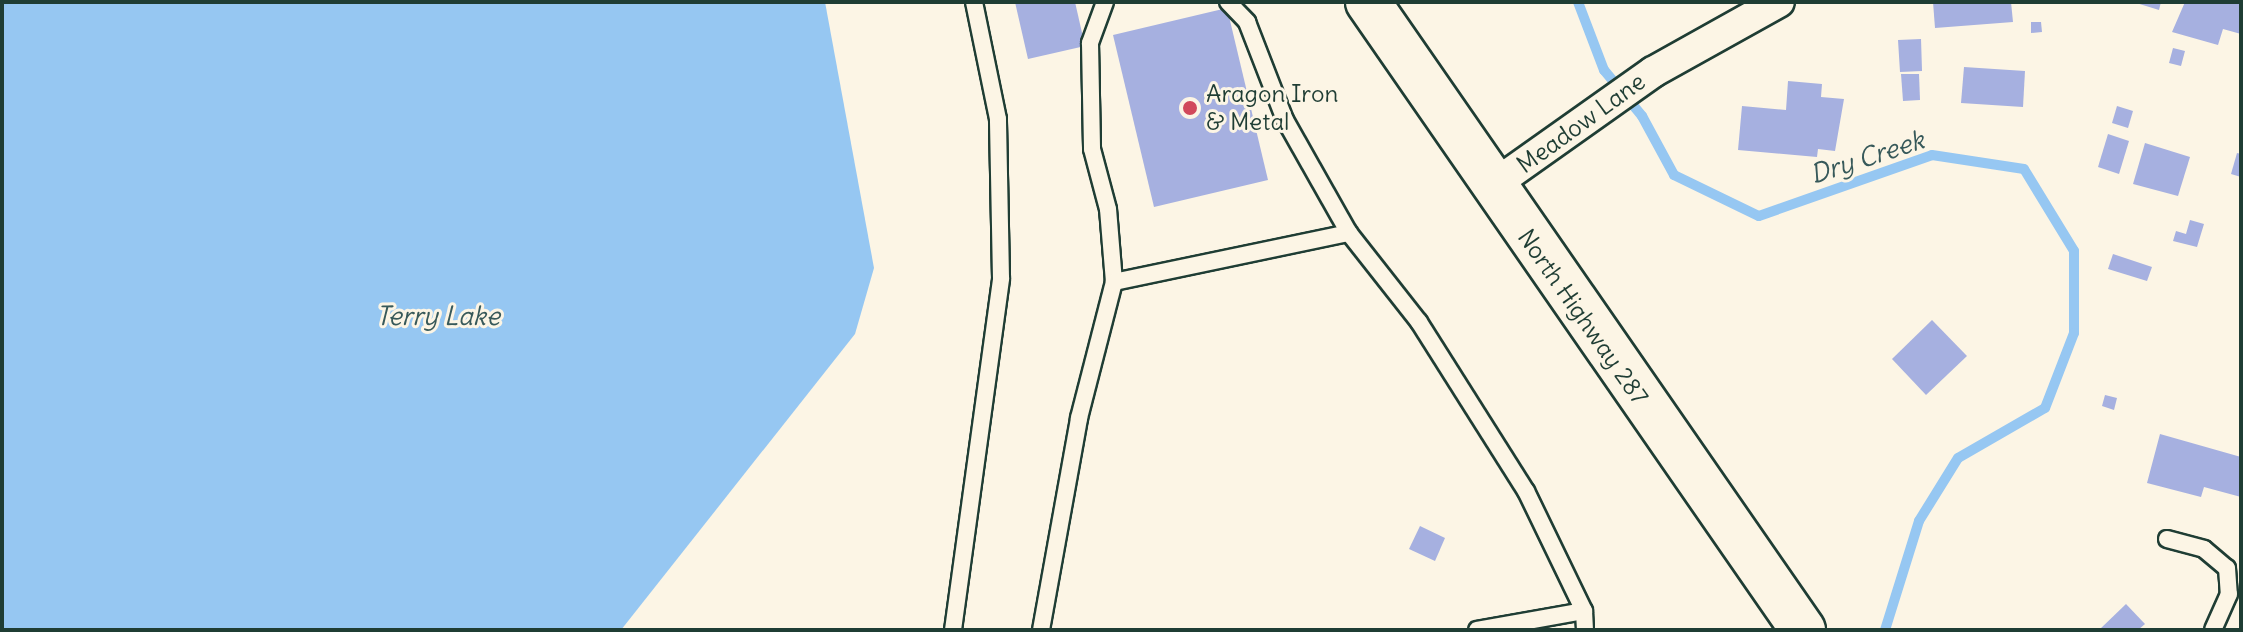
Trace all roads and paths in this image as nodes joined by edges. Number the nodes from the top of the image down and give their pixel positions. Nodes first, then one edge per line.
1 (974, 2) edge
2 (1105, 2) edge
3 (1228, 2) edge
4 (1368, 2) edge
5 (1779, 2) edge
6 (1492, 186) junction
7 (1349, 233) junction
8 (1114, 282) junction
9 (2167, 539) dead end
10 (1584, 611) junction
11 (953, 630) edge
12 (1041, 630) edge
13 (1477, 630) edge
14 (1585, 630) edge
15 (1803, 630) edge
16 (2213, 630) edge

1 - 11 lane
2 - 8 lane
3 - 7 lane
4 - 6 highway, North Highway 287
5 - 6 street, Meadow Lane
6 - 15 highway, North Highway 287
7 - 8 lane
7 - 10 lane
8 - 12 lane
9 - 16 lane
10 - 13 lane
10 - 14 lane

